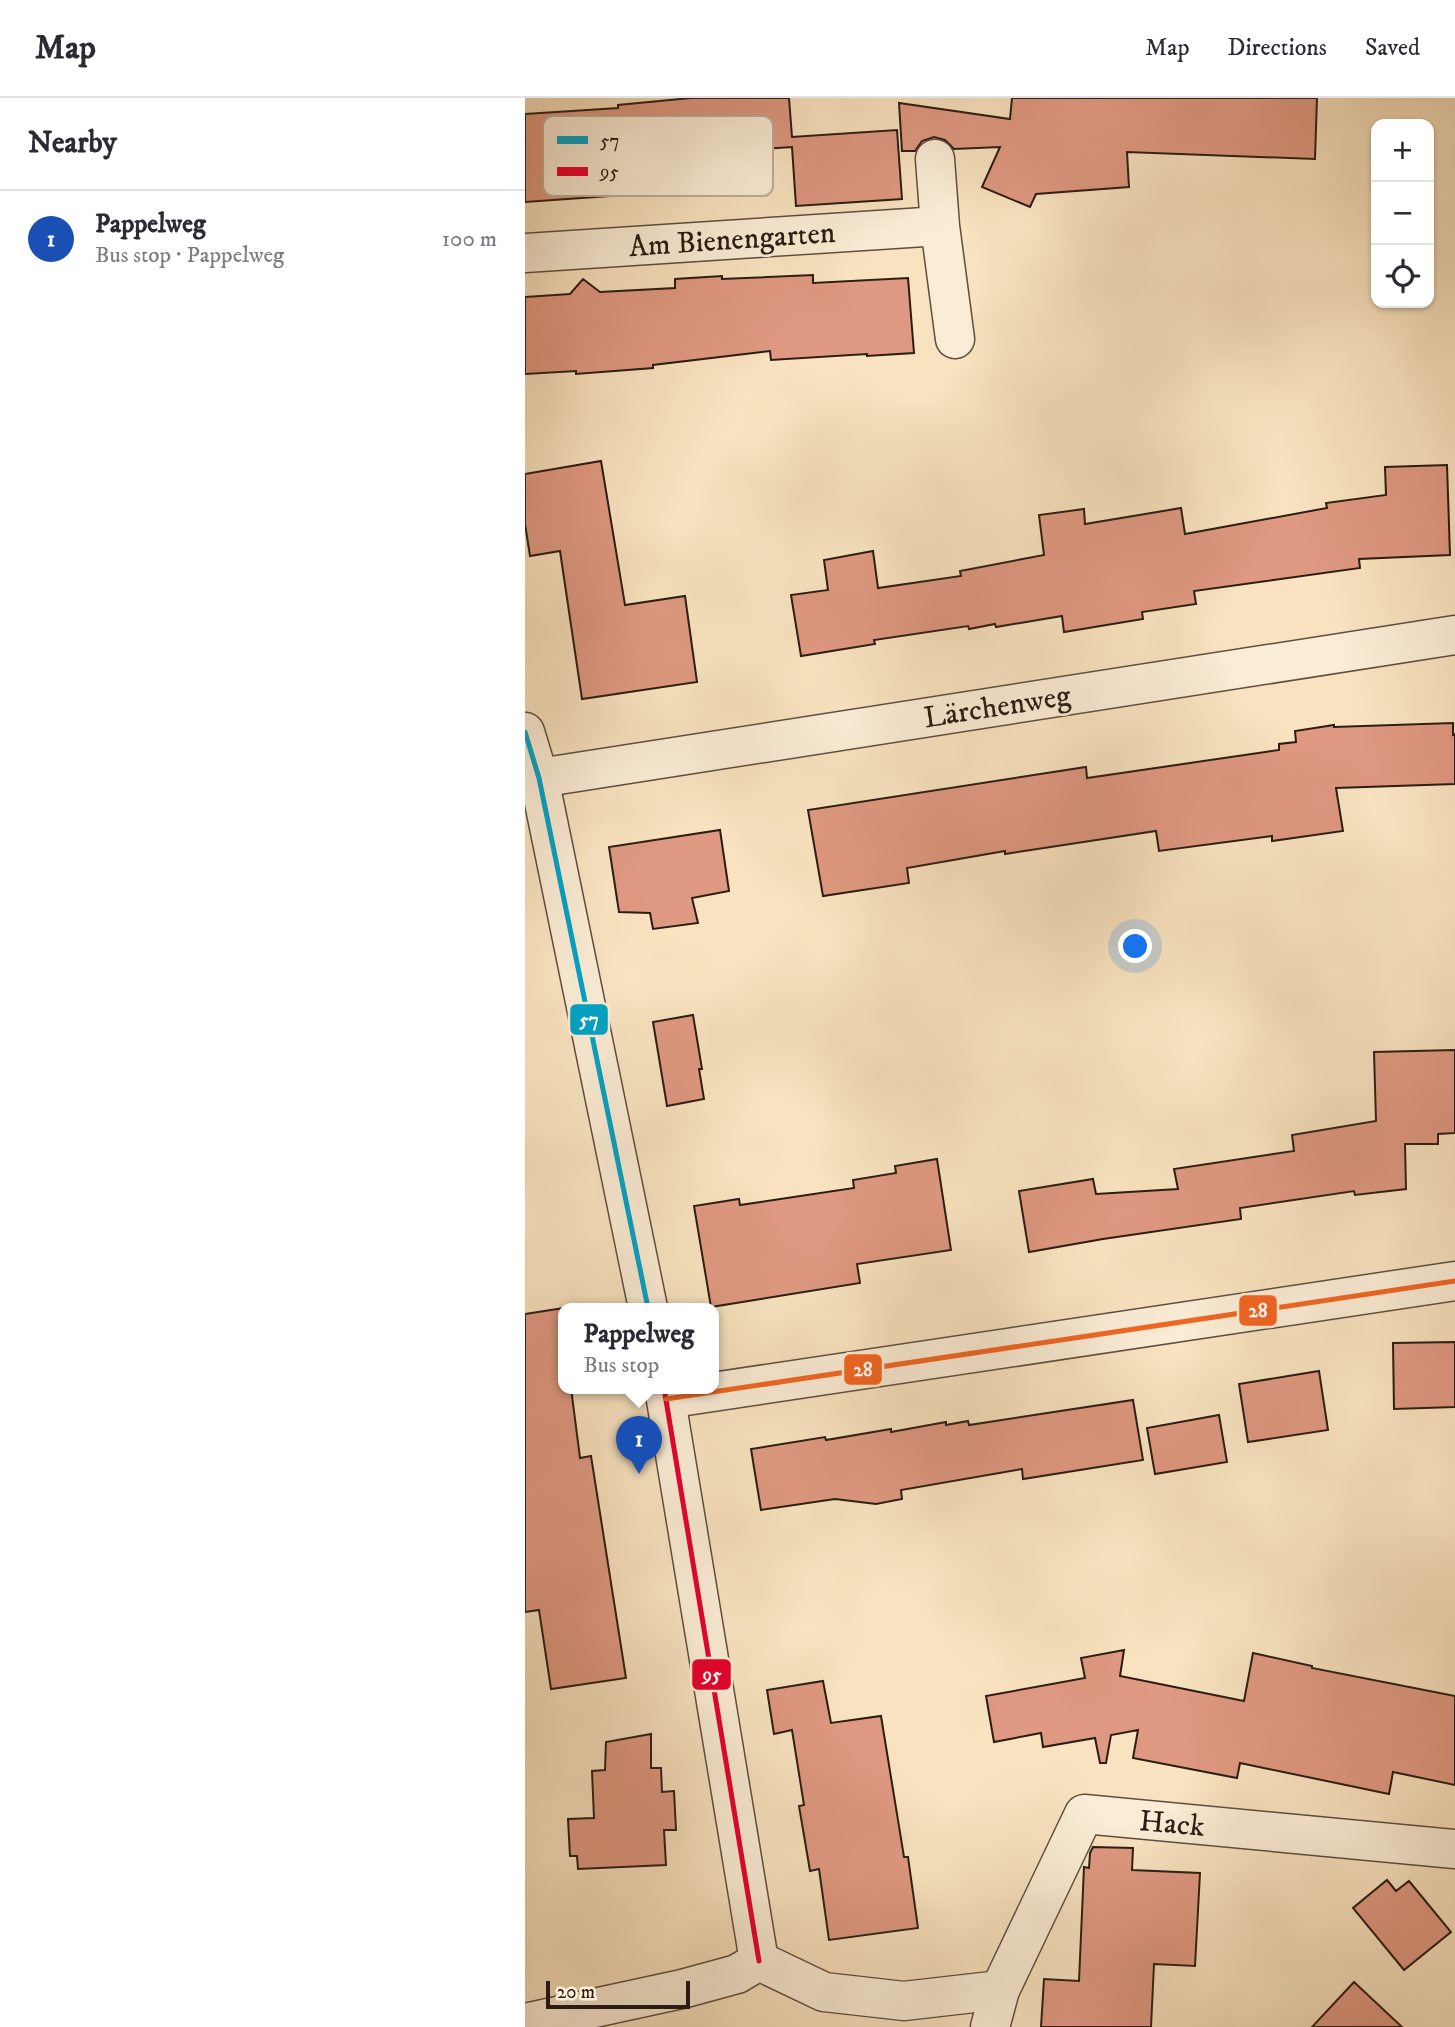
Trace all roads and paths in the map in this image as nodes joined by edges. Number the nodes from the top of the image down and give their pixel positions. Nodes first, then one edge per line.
1 (935, 159) dead end
2 (940, 226) junction
3 (525, 253) edge
4 (955, 339) dead end
5 (1455, 635) edge
6 (525, 732) edge
7 (539, 778) junction
8 (1455, 1281) edge
9 (647, 1303) edge
10 (719, 1386) edge
11 (665, 1394) edge
12 (1455, 1849) edge
13 (759, 1961) junction
14 (1000, 1990) junction
15 (525, 2023) edge
16 (990, 2027) edge

1 - 2 street
2 - 3 street, Am Bienengarten
2 - 4 street
5 - 7 street, Lärchenweg
6 - 7 street
7 - 9 street
8 - 10 street
11 - 13 street
12 - 14 street, Hack
13 - 14 street
13 - 15 street
14 - 16 street, Hack

